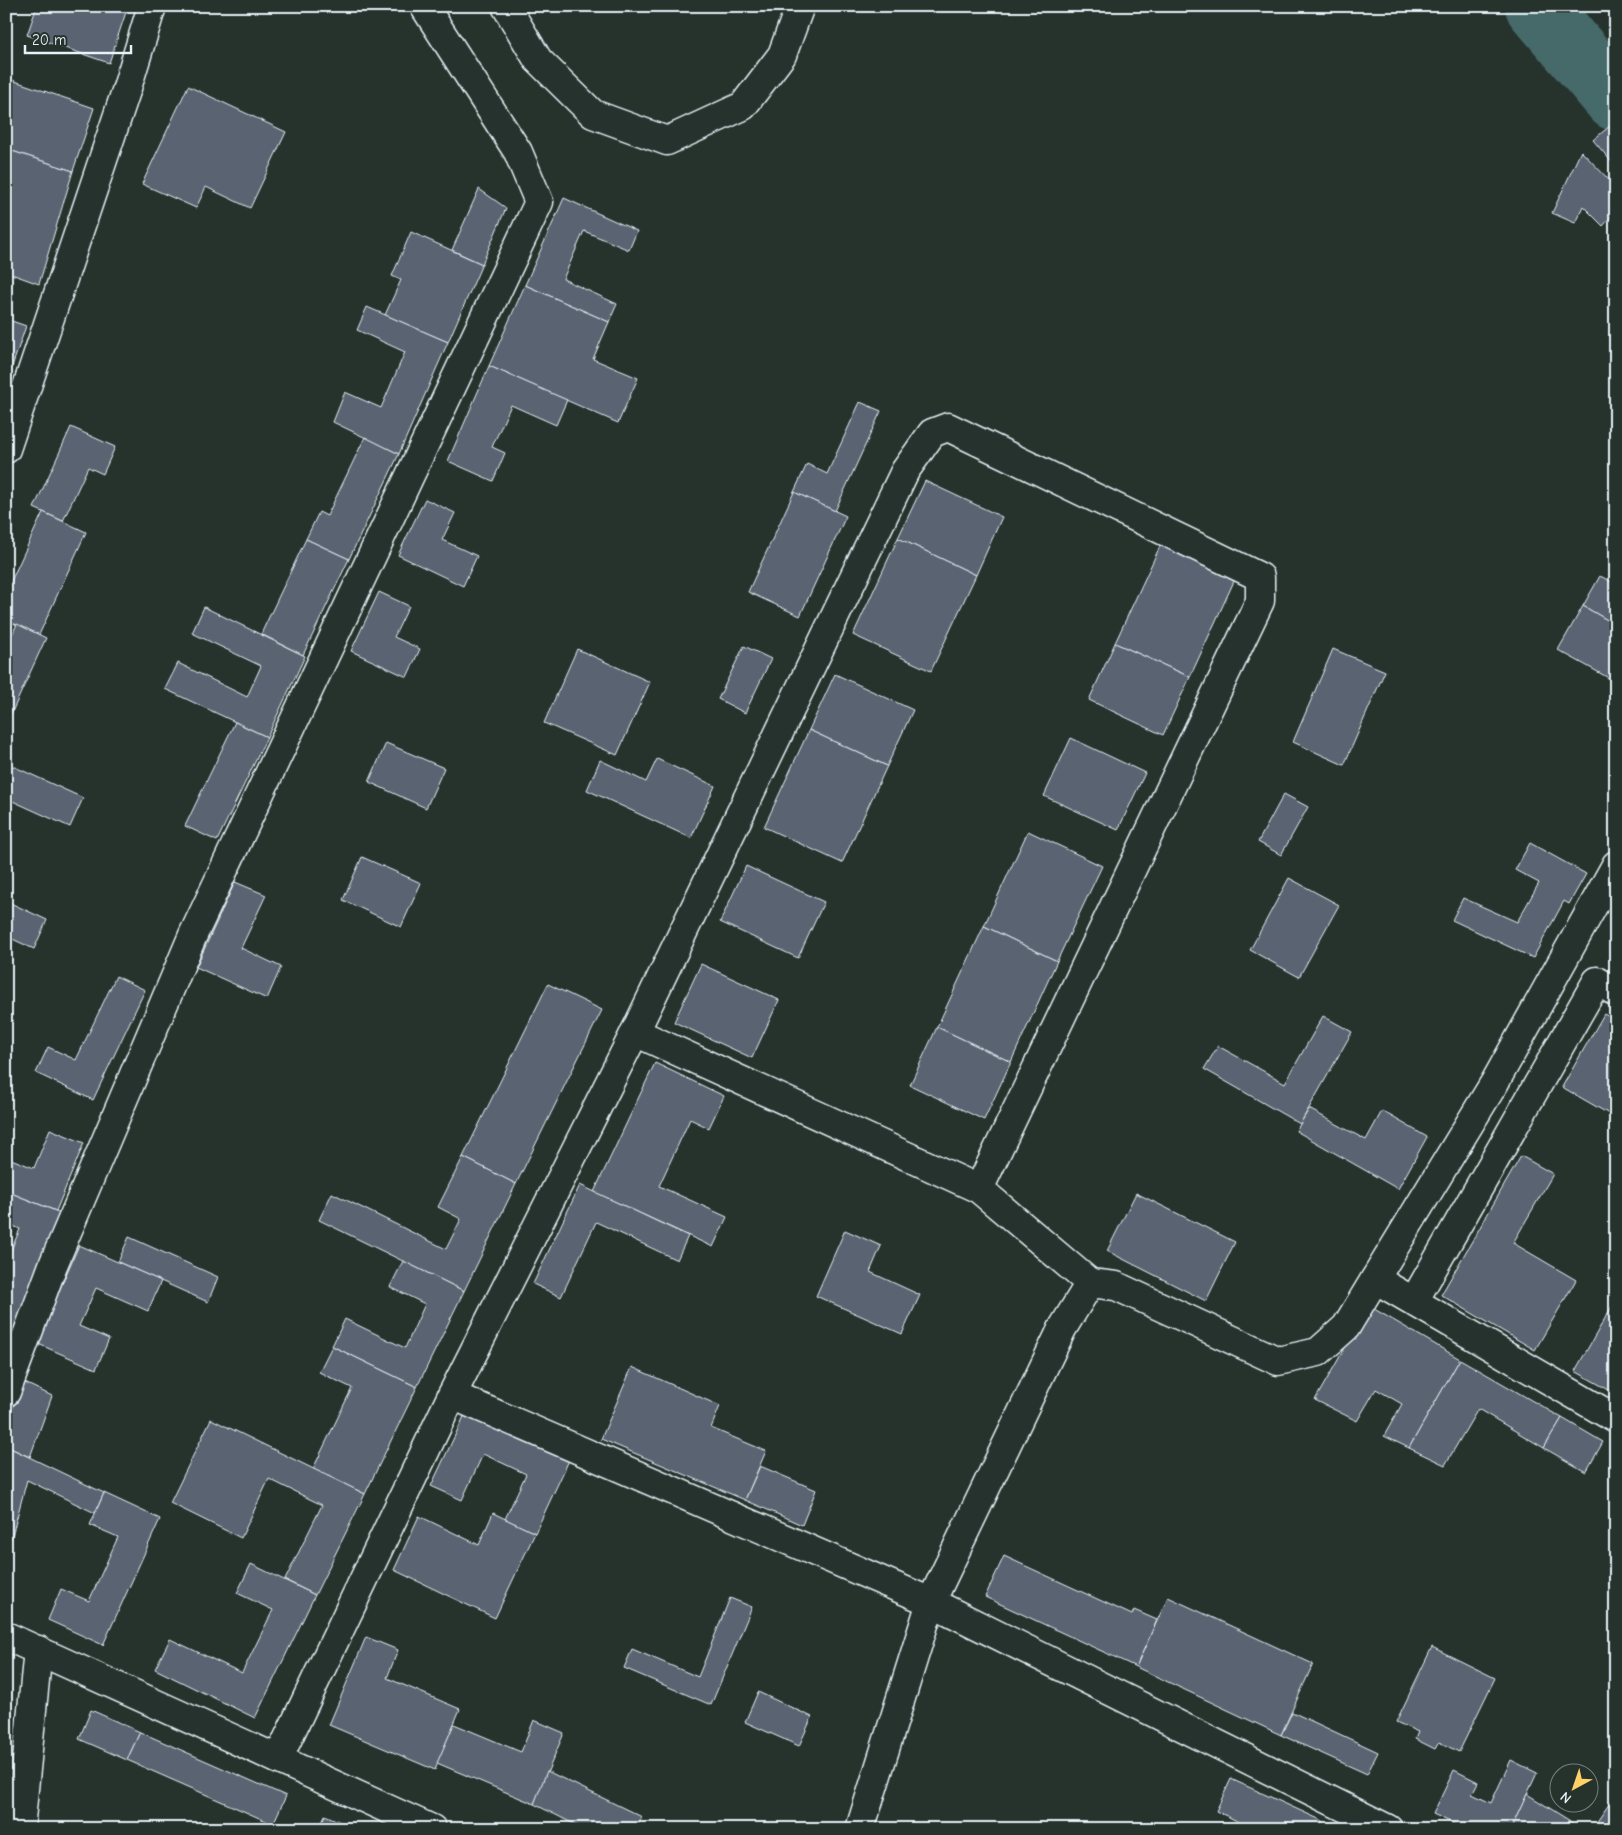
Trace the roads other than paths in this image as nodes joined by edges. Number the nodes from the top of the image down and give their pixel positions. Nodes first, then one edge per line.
1 (152, 6) edge
2 (424, 6) edge
3 (506, 6) edge
4 (800, 6) edge
5 (6, 449) edge
6 (1616, 865) edge
7 (1616, 992) edge
8 (635, 1032) junction
9 (979, 1189) junction
10 (1375, 1279) junction
11 (1090, 1283) junction
12 (1414, 1301) junction
13 (6, 1392) edge
14 (452, 1395) junction
15 (1616, 1419) edge
16 (931, 1602) junction
17 (6, 1636) edge
18 (38, 1650) junction
19 (278, 1759) junction
20 (20, 1829) edge
21 (432, 1829) edge
22 (860, 1829) edge
23 (1388, 1829) edge

1 - 5 street
2 - 13 street
3 - 4 street
6 - 10 street
7 - 12 street
8 - 9 street
8 - 9 street
8 - 14 street
9 - 11 street
10 - 11 street
10 - 12 street
11 - 16 street
12 - 15 street
14 - 16 street
14 - 19 street
16 - 22 street
16 - 23 street
17 - 18 street
18 - 19 street
18 - 20 street
19 - 21 street

